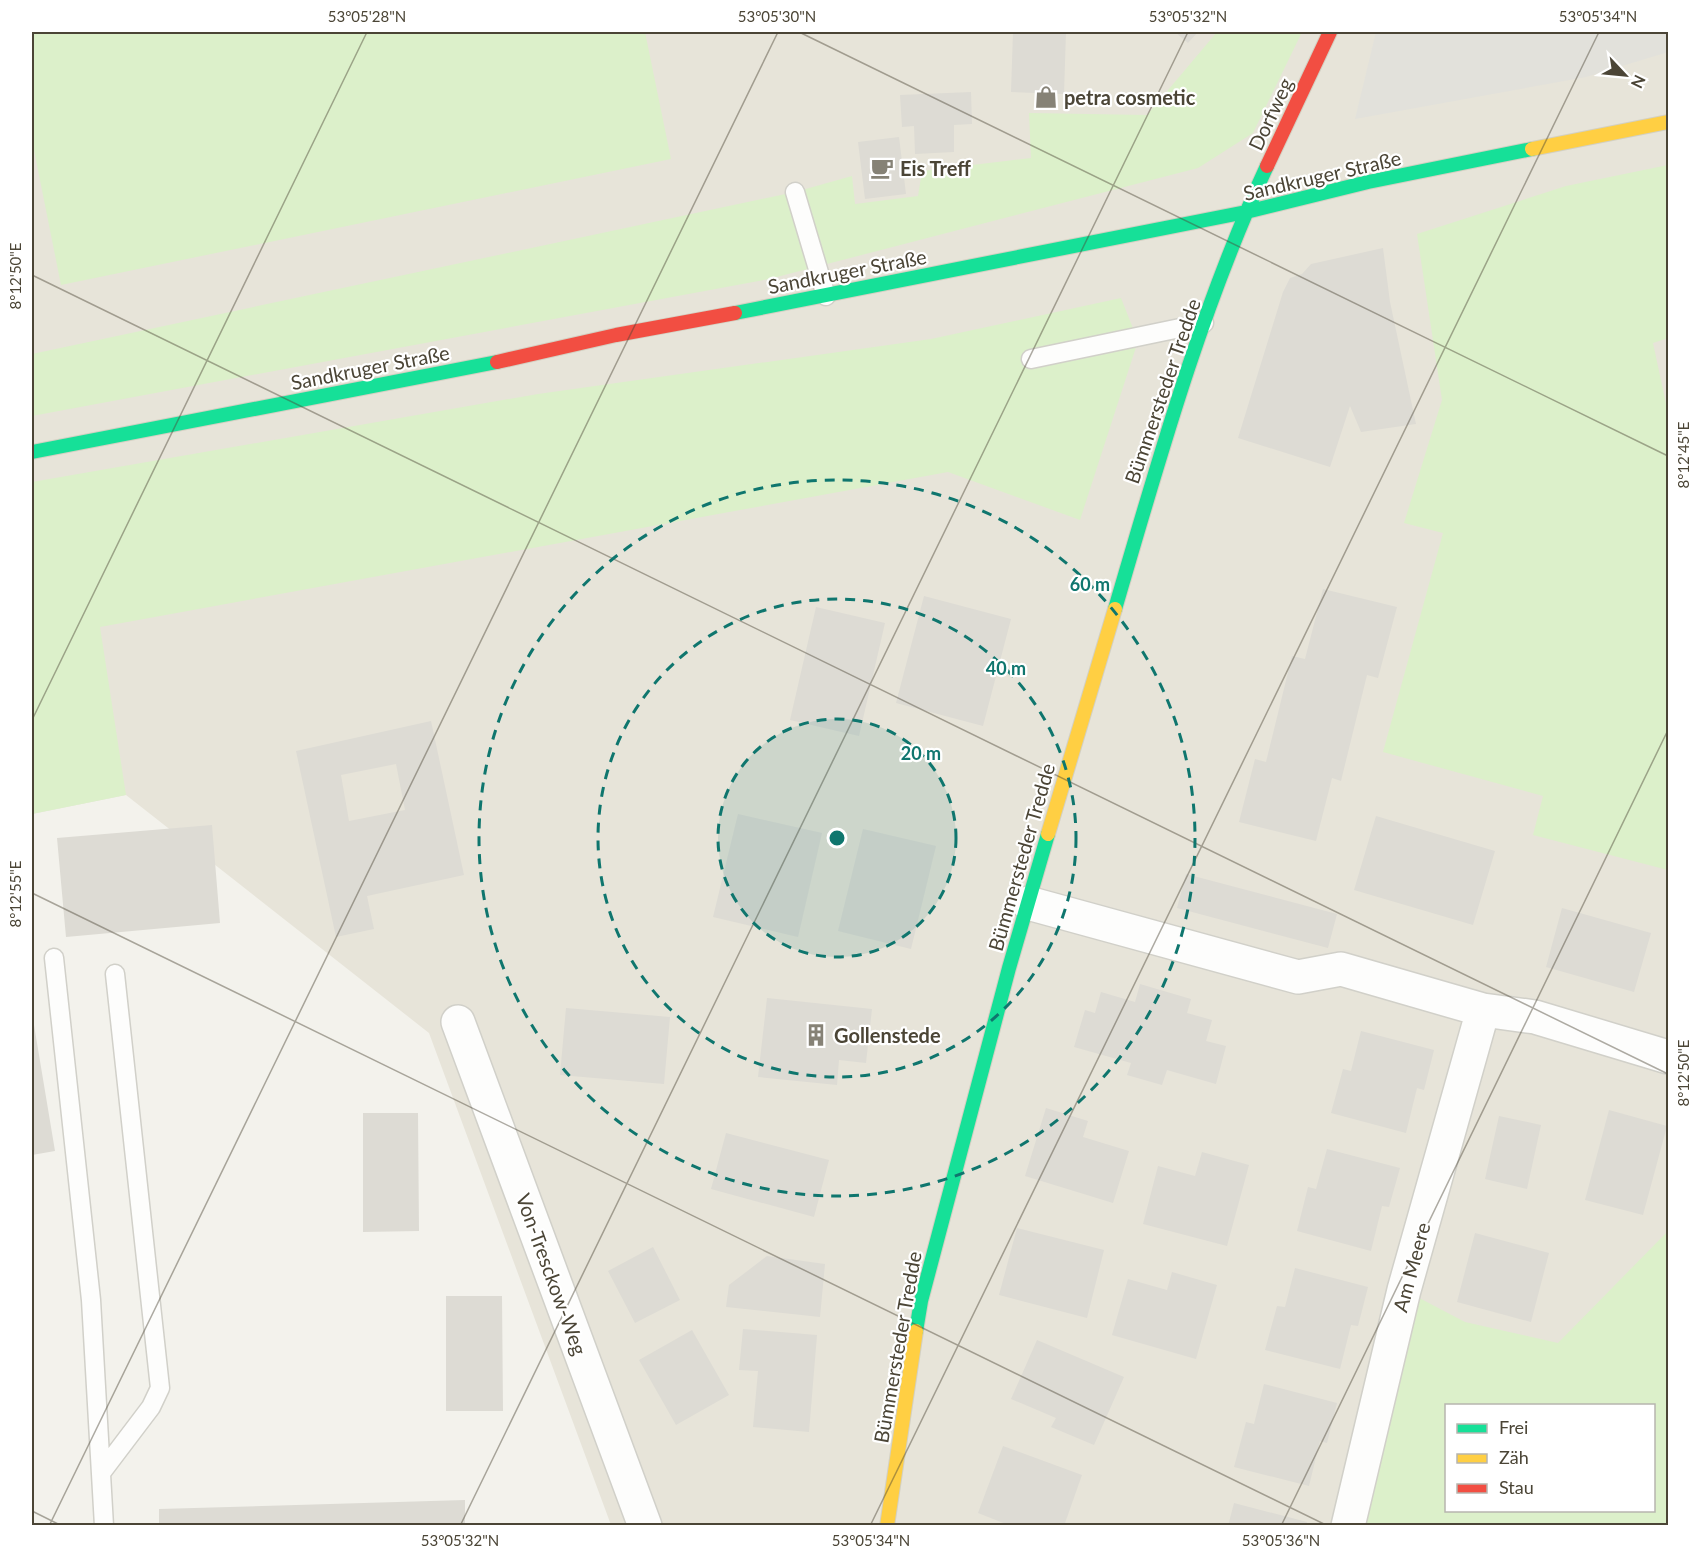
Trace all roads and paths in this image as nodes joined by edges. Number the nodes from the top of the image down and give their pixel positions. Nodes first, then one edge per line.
1 (1330, 32) edge
2 (1668, 122) edge
3 (795, 192) dead end
4 (1245, 212) junction
5 (826, 296) junction
6 (1204, 323) junction
7 (1031, 359) dead end
8 (32, 452) edge
9 (1028, 903) junction
10 (54, 958) dead end
11 (115, 974) dead end
12 (1483, 1010) junction
13 (458, 1022) dead end
14 (1668, 1057) edge
15 (101, 1473) junction
16 (104, 1526) edge
17 (645, 1526) edge
18 (887, 1526) edge
19 (1348, 1526) edge

1 - 4 street, Dorfweg
2 - 4 street, Sandkruger Straße
3 - 5 lane
4 - 5 street, Sandkruger Straße
4 - 6 street, Bümmersteder Tredde
5 - 8 street, Sandkruger Straße
6 - 7 lane
6 - 9 street, Bümmersteder Tredde
9 - 12 street
9 - 18 street, Bümmersteder Tredde
10 - 15 lane
11 - 15 lane
12 - 14 street
12 - 19 street, Am Meere
13 - 17 street, Von-Tresckow-Weg
15 - 16 lane

